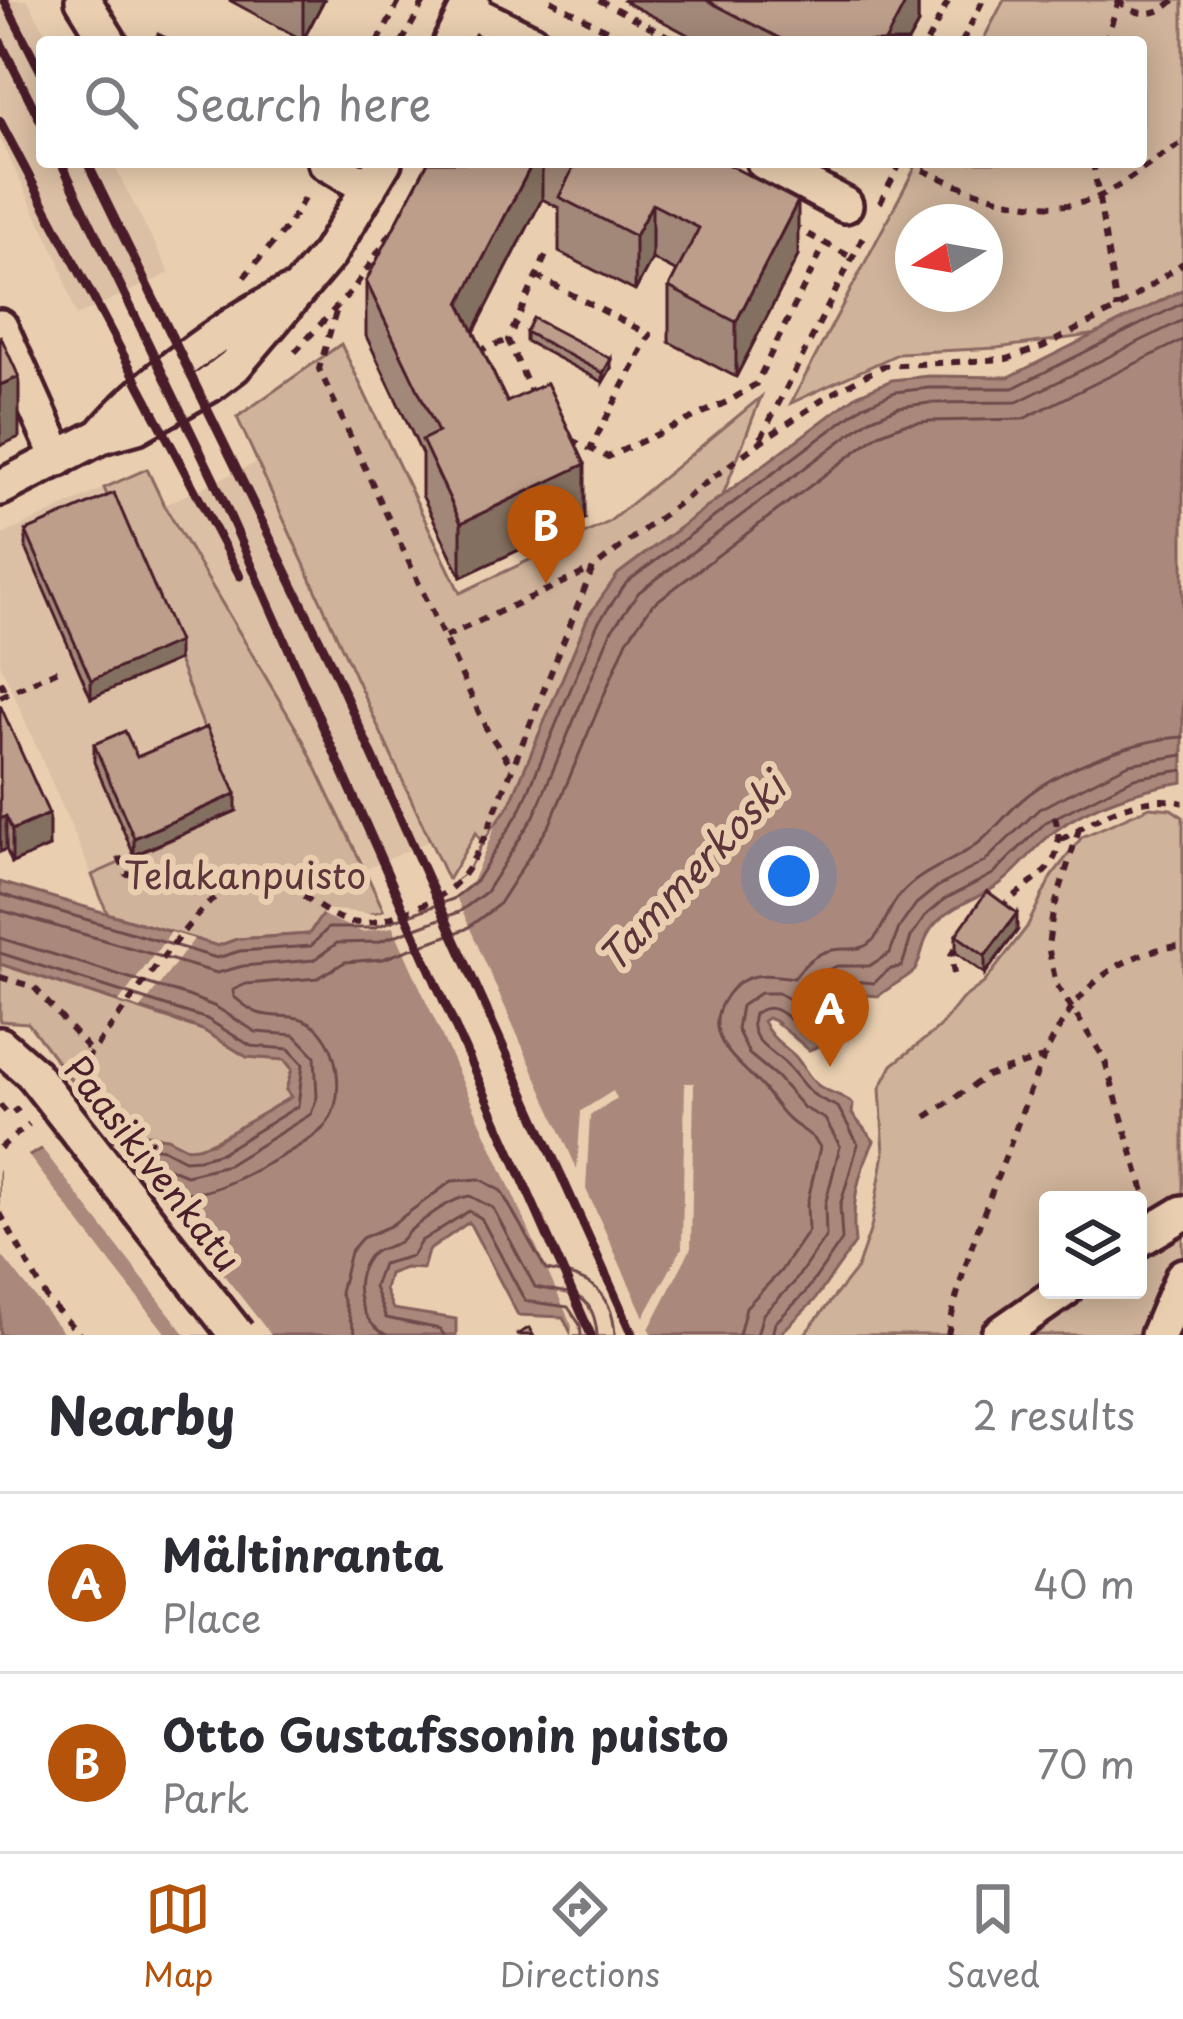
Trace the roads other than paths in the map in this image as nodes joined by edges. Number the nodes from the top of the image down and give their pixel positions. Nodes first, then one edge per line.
1 (83, 0) edge
2 (470, 5) edge
3 (105, 36) edge
4 (454, 36) edge
5 (522, 36) edge
6 (775, 168) edge
7 (376, 175) edge
8 (845, 205) dead end
9 (0, 327) edge
10 (59, 459) junction
11 (0, 488) edge
12 (0, 1046) edge
13 (1183, 1276) edge
14 (1051, 1299) edge
15 (237, 1335) edge
16 (998, 1335) edge
17 (1158, 1335) edge

1 - 3 street
2 - 4 street
2 - 5 street
6 - 8 street
7 - 10 street
9 - 10 street
10 - 11 street
12 - 15 street, Paasikivenkatu, bridge
13 - 17 street
14 - 16 street

